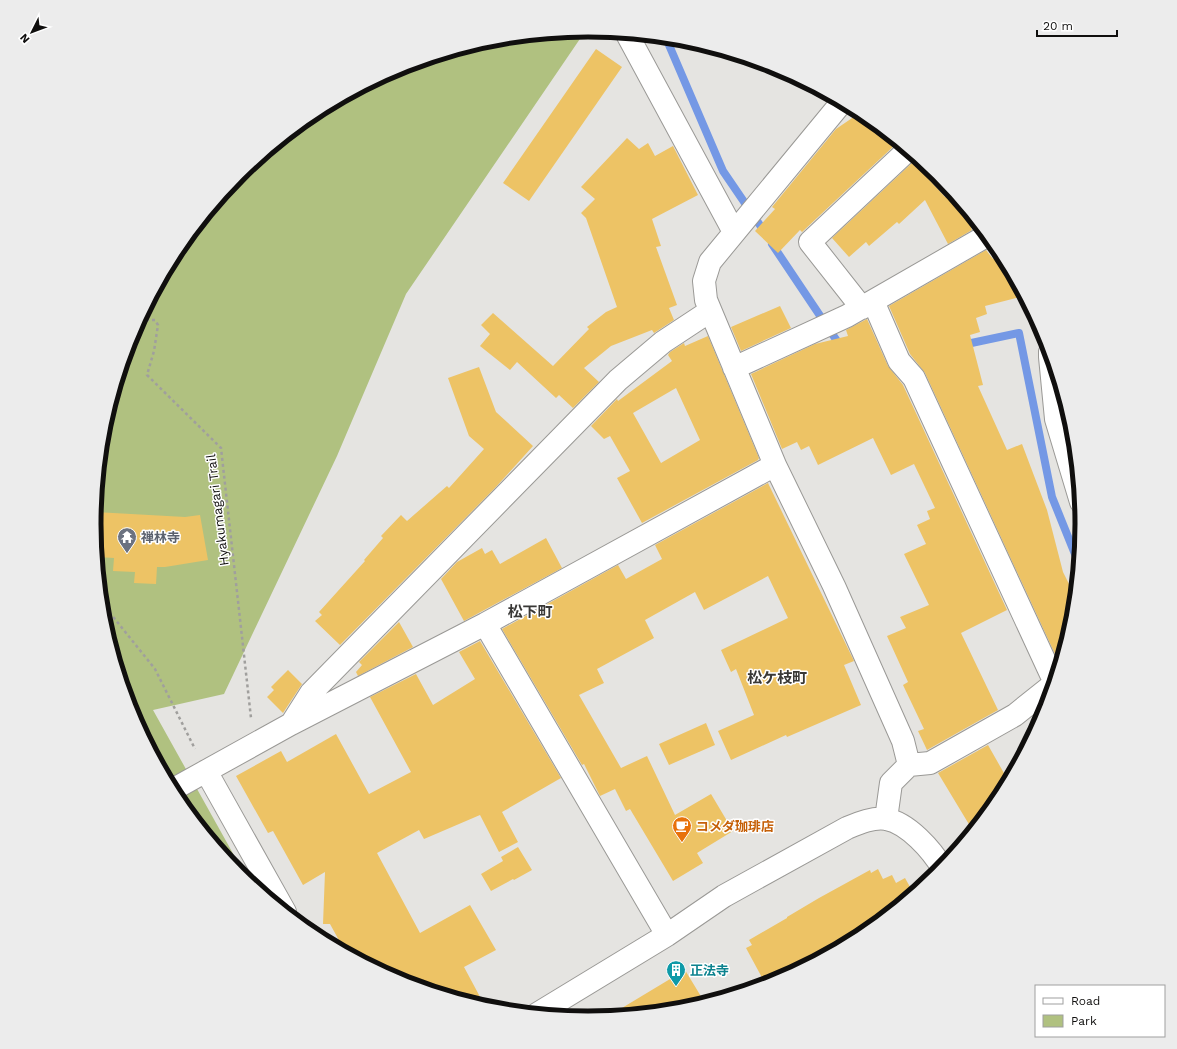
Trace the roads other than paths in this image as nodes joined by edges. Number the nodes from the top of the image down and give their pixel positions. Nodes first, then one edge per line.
1 (630, 39) edge
2 (839, 106) edge
3 (904, 153) edge
4 (734, 232) junction
5 (982, 238) edge
6 (867, 304) junction
7 (710, 311) junction
8 (734, 368) junction
9 (1051, 373) edge
10 (775, 464) junction
11 (1074, 477) edge
12 (485, 624) junction
13 (1052, 676) edge
14 (1047, 689) edge
15 (291, 724) junction
16 (909, 765) junction
17 (206, 771) junction
18 (178, 787) edge
19 (886, 819) junction
20 (939, 863) edge
21 (278, 900) edge
22 (666, 934) junction
23 (544, 1010) edge

1 - 4 street
2 - 4 street
3 - 6 street
4 - 7 street
5 - 6 street
6 - 8 street
6 - 13 street
7 - 8 street
7 - 15 street
8 - 10 street
9 - 11 street
10 - 12 street
10 - 16 street
12 - 15 street
12 - 22 street
14 - 16 street
15 - 17 street
16 - 19 street
17 - 18 street
17 - 21 street
19 - 20 street
19 - 22 street
22 - 23 street

